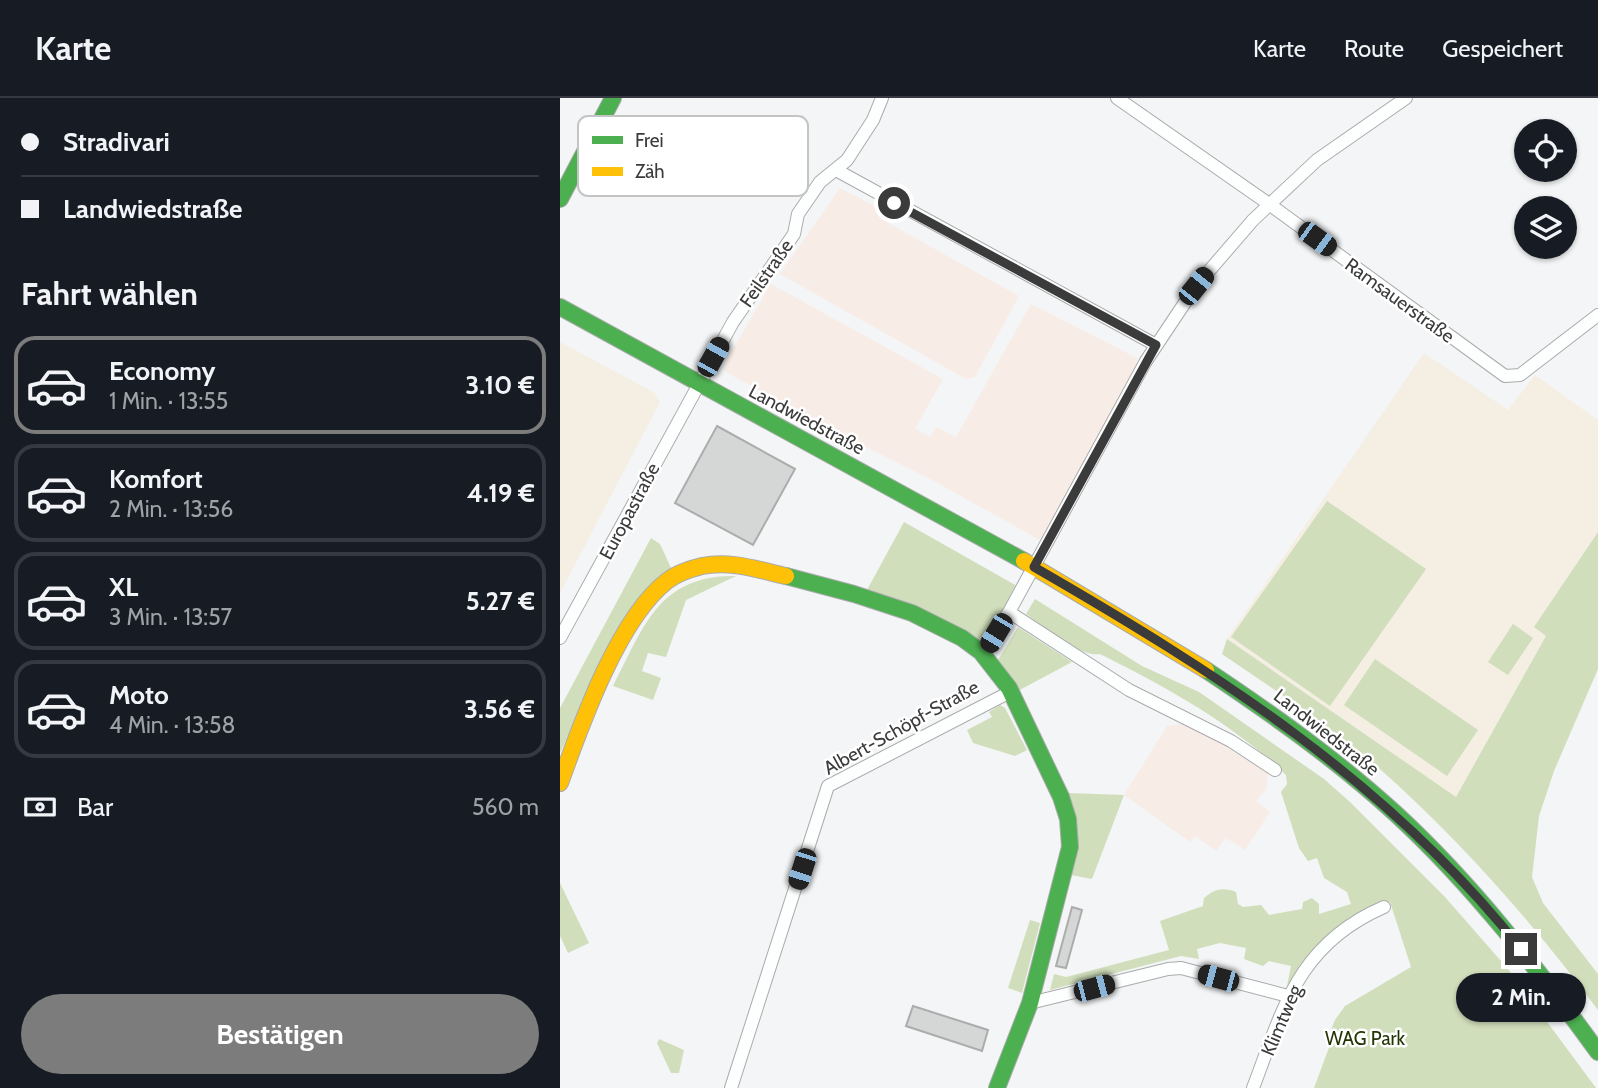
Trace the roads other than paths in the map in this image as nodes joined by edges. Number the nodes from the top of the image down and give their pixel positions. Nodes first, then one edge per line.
1 (613, 98) edge
2 (882, 98) edge
3 (1117, 98) edge
4 (1406, 98) edge
5 (604, 116) edge
6 (578, 165) edge
7 (836, 170) junction
8 (560, 199) edge
9 (1269, 204) junction
10 (560, 307) edge
11 (1598, 315) edge
12 (1156, 345) junction
13 (698, 384) junction
14 (1034, 567) junction
15 (1009, 612) junction
16 (560, 638) edge
17 (984, 654) junction
18 (1010, 692) junction
19 (1275, 770) dead end
20 (560, 783) edge
21 (1384, 907) dead end
22 (1288, 996) junction
23 (1030, 1003) junction
24 (1598, 1052) edge
25 (731, 1088) edge
26 (997, 1088) edge
27 (1253, 1088) edge

1 - 5 main road
2 - 7 street, Feilstraße
3 - 9 street, Ramsauerstraße
4 - 9 street
6 - 8 main road
7 - 12 street
7 - 13 street, Feilstraße
9 - 11 street, Ramsauerstraße
9 - 12 street
10 - 13 main road, Landwiedstraße
12 - 14 street
13 - 14 main road, Landwiedstraße
13 - 16 street, Europastraße
14 - 15 street
14 - 24 main road, Landwiedstraße
15 - 17 street, Albert-Schöpf-Straße
15 - 19 street
17 - 18 main road, Albert-Schöpf-Straße
17 - 20 main road, Albert-Schöpf-Straße
18 - 23 main road, Albert-Schöpf-Straße
18 - 25 street, Albert-Schöpf-Straße
21 - 22 street, Klimtweg
22 - 23 street
22 - 27 street, Klimtweg
23 - 26 main road, Albert-Schöpf-Straße

